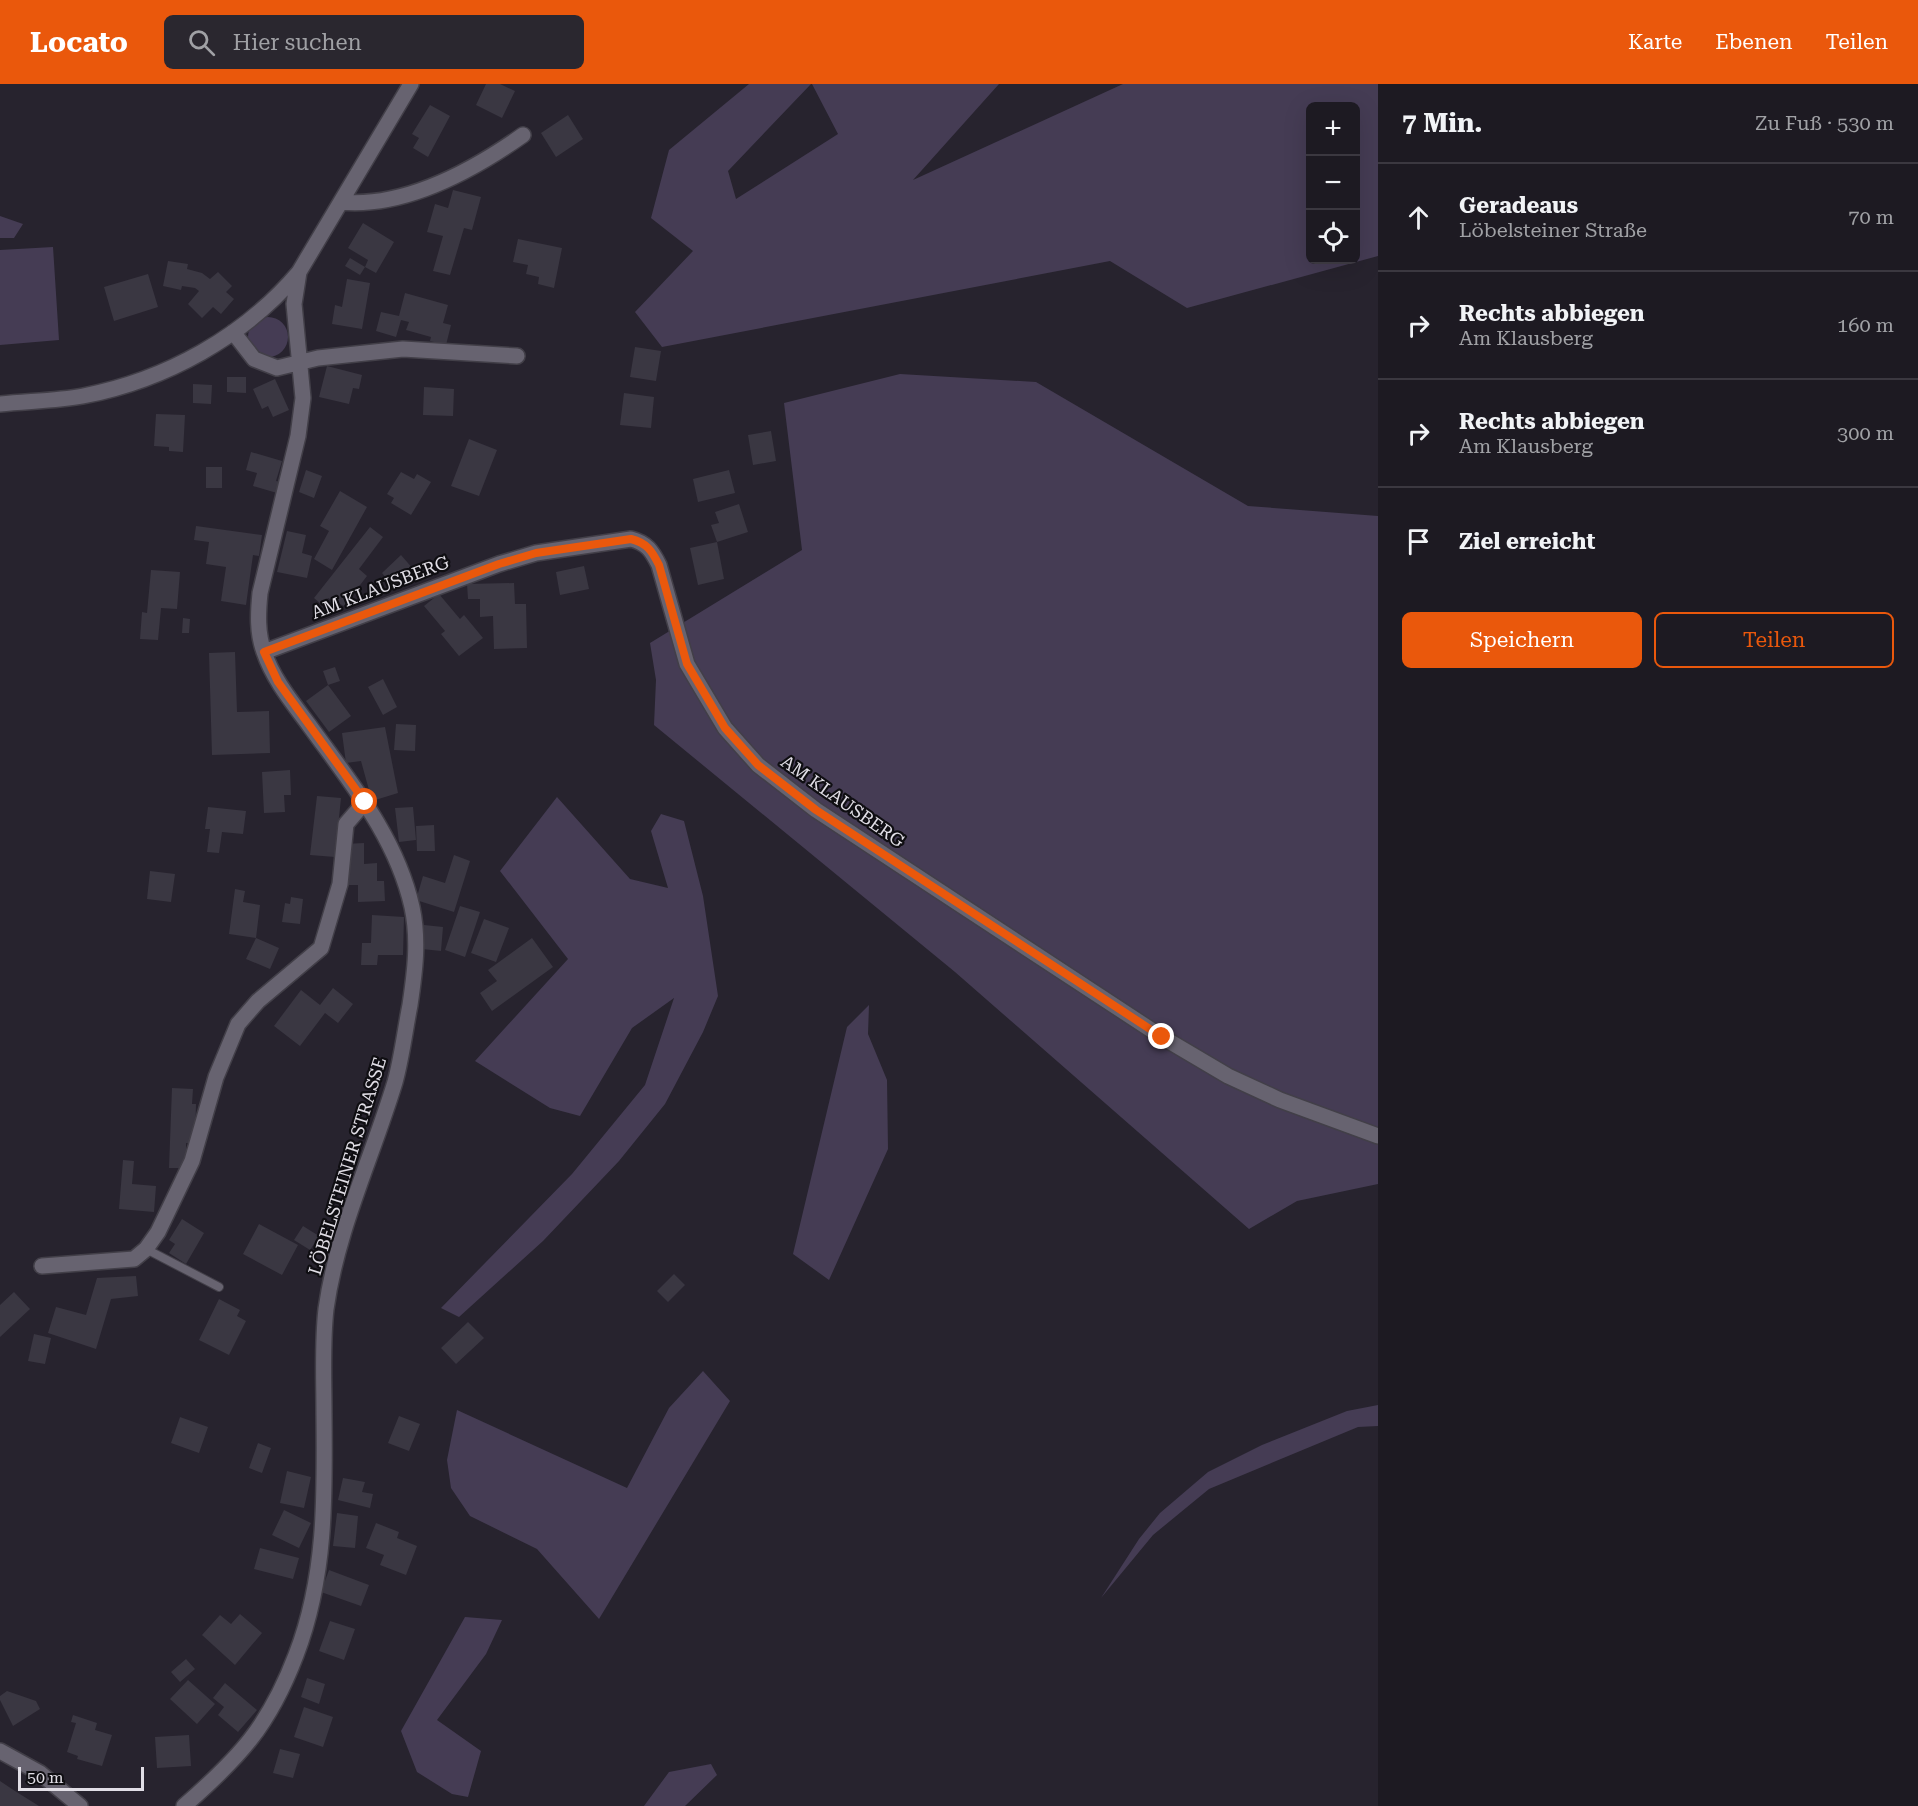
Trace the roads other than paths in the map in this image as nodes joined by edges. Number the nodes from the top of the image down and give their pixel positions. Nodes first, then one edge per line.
1 (411, 84) edge
2 (523, 135) dead end
3 (341, 202) junction
4 (299, 272) junction
5 (233, 332) junction
6 (517, 356) dead end
7 (300, 363) junction
8 (0, 404) edge
9 (264, 652) junction
10 (365, 802) junction
11 (1378, 1136) edge
12 (146, 1249) junction
13 (42, 1266) dead end
14 (219, 1287) dead end
15 (0, 1751) edge
16 (80, 1806) edge
17 (184, 1806) edge

1 - 3 street, LÖBELSTEINER STRASSE
2 - 3 street
3 - 4 street, LÖBELSTEINER STRASSE
4 - 5 street
4 - 7 street, LÖBELSTEINER STRASSE
5 - 7 street
5 - 8 street
6 - 7 street
7 - 9 street, LÖBELSTEINER STRASSE
9 - 10 street, LÖBELSTEINER STRASSE
9 - 11 street, AM KLAUSBERG
10 - 12 street
10 - 17 street, LÖBELSTEINER STRASSE
12 - 13 street
12 - 14 lane
15 - 16 street

